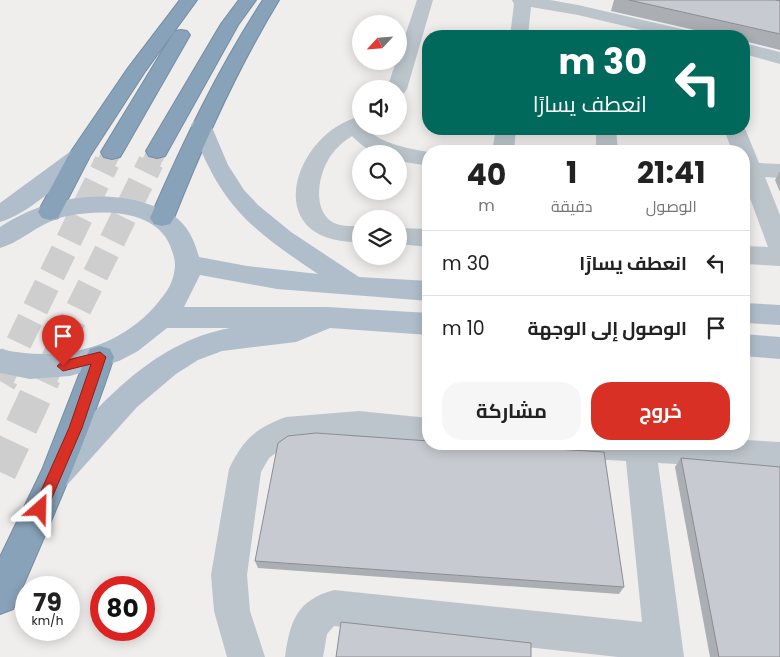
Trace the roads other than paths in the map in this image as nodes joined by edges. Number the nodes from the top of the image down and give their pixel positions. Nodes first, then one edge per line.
1 (189, 0) edge
2 (206, 0) edge
3 (248, 0) edge
4 (271, 0) edge
5 (425, 0) edge
6 (522, 0) edge
7 (520, 30) edge
8 (663, 30) edge
9 (750, 50) edge
10 (780, 58) edge
11 (401, 80) edge
12 (201, 125) junction
13 (352, 128) edge
14 (365, 135) edge
15 (378, 145) edge
16 (157, 151) tunnel mouth
17 (112, 152) tunnel mouth
18 (407, 155) edge
19 (79, 156) junction
20 (422, 158) edge
21 (750, 160) edge
22 (750, 171) edge
23 (780, 171) edge
24 (50, 212) junction
25 (0, 214) edge
26 (162, 218) junction
27 (352, 233) edge
28 (407, 237) edge
29 (422, 238) edge
30 (0, 239) edge
31 (780, 246) edge
32 (750, 255) edge
33 (780, 257) edge
34 (188, 263) junction
35 (352, 286) junction
36 (422, 291) edge
37 (750, 313) edge
38 (780, 315) edge
39 (327, 317) junction
40 (162, 318) junction
41 (422, 324) edge
42 (750, 346) edge
43 (780, 348) edge
44 (100, 357) junction
45 (0, 361) edge
46 (422, 430) edge
47 (641, 450) edge
48 (704, 450) edge
49 (780, 456) edge
50 (56, 475) junction
51 (0, 596) edge
52 (664, 650) edge
53 (246, 657) edge
54 (304, 657) edge

1 - 19 highway
2 - 17 highway
3 - 16 highway
4 - 12 highway
5 - 11 street
6 - 7 street
6 - 8 street
9 - 10 street
12 - 26 highway
12 - 35 main road
13 - 27 street
14 - 15 street
18 - 20 street
19 - 24 highway
19 - 25 main road
21 - 23 street
22 - 31 street
24 - 26 main road
24 - 30 main road
26 - 34 main road
28 - 29 street
32 - 33 street
34 - 35 main road
34 - 40 main road
35 - 36 main road
37 - 38 main road
39 - 40 main road
39 - 41 main road
39 - 50 main road
40 - 44 main road
42 - 43 main road
44 - 45 main road
44 - 50 highway
46 - 53 street
47 - 52 street
48 - 49 street
50 - 51 highway
52 - 54 street

